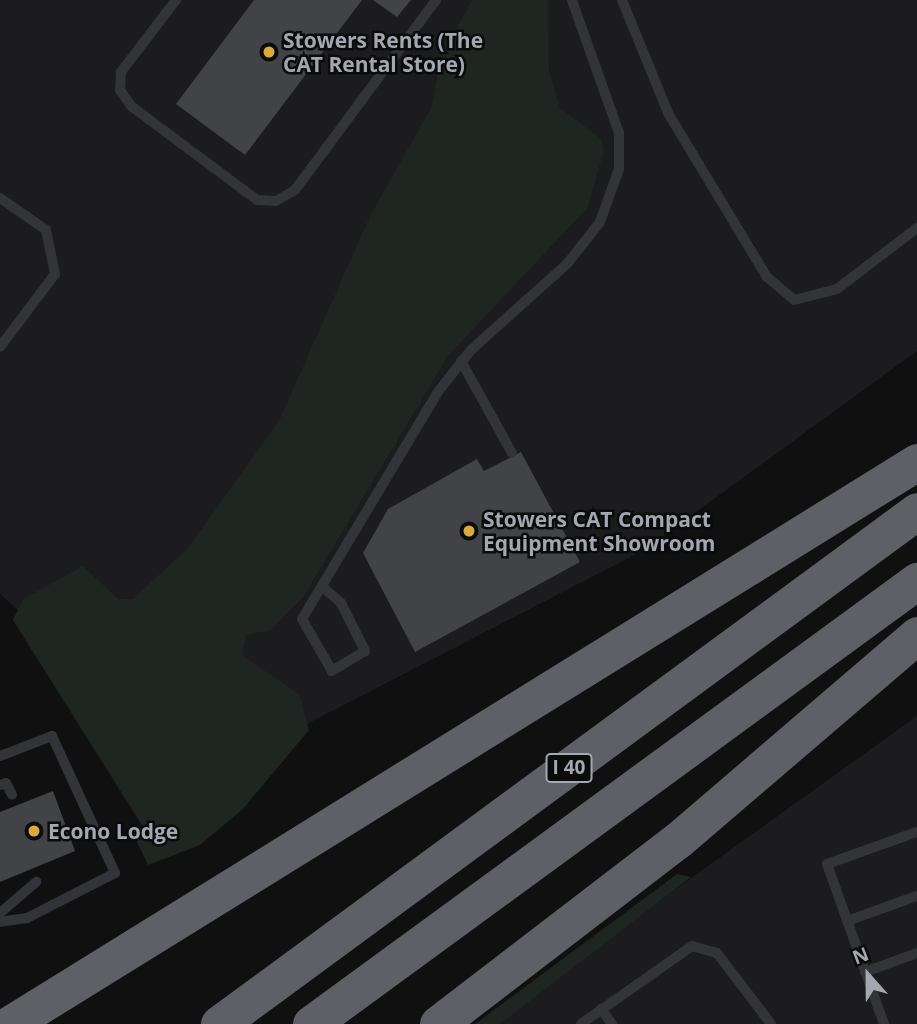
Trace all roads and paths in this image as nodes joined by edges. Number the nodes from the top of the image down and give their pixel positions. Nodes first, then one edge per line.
1 (176, 0) edge
2 (436, 0) edge
3 (572, 0) edge
4 (622, 0) edge
5 (4, 201) edge
6 (0, 214) edge
7 (917, 228) edge
8 (0, 347) edge
9 (461, 361) junction
10 (512, 453) dead end
11 (917, 462) edge
12 (917, 511) edge
13 (917, 580) edge
14 (325, 589) junction
15 (917, 635) edge
16 (0, 756) edge
17 (0, 785) edge
18 (12, 795) dead end
19 (917, 832) edge
20 (36, 882) dead end
21 (917, 896) edge
22 (0, 913) edge
23 (847, 921) junction
24 (0, 922) edge
25 (917, 953) edge
26 (865, 972) junction
27 (601, 1009) junction
28 (10, 1024) edge
29 (219, 1024) edge
30 (311, 1024) edge
31 (438, 1024) edge
32 (581, 1024) edge
33 (612, 1024) edge
34 (771, 1024) edge
35 (884, 1024) edge

1 - 2 lane
3 - 9 lane
4 - 7 lane
5 - 6 lane
5 - 8 lane
9 - 10 lane
9 - 14 lane
11 - 28 highway
12 - 29 highway, I 40
13 - 30 highway, I 40
14 - 14 lane
15 - 31 highway
16 - 24 lane
17 - 18 lane
19 - 23 lane
20 - 22 lane
21 - 23 lane
23 - 26 lane
25 - 26 lane
26 - 35 lane
27 - 32 lane
27 - 33 lane
27 - 34 lane

